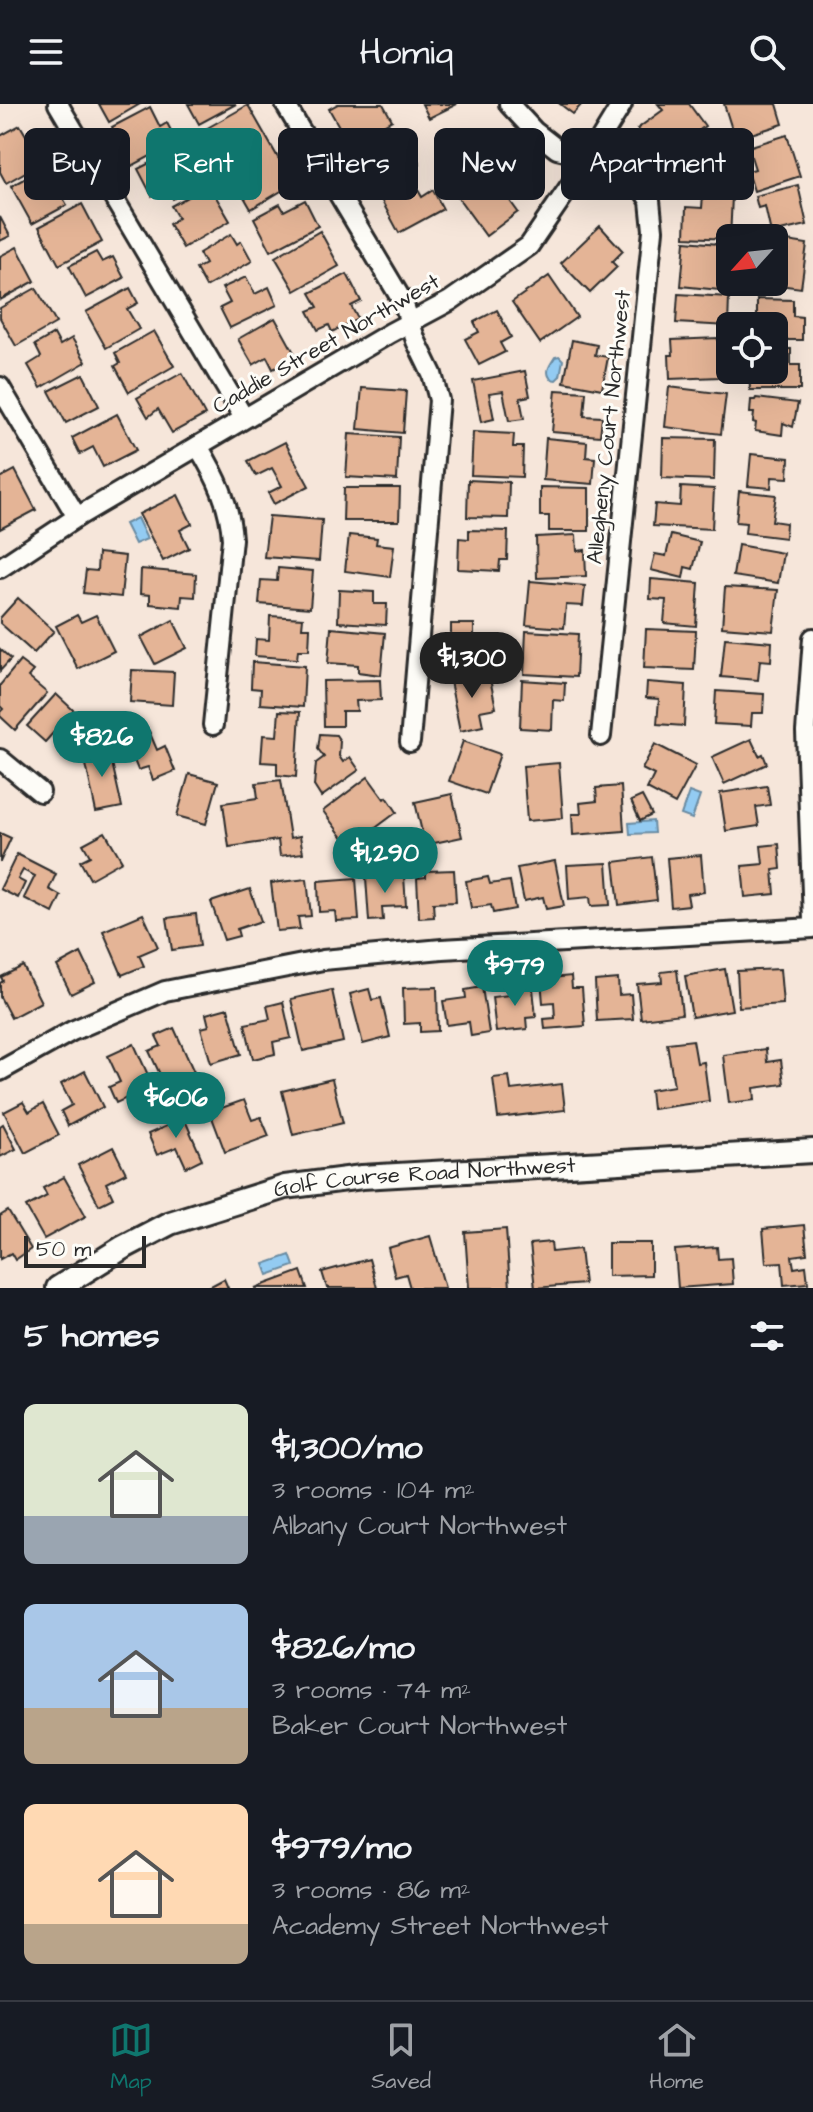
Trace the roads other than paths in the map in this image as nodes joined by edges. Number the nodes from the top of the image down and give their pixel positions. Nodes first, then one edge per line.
1 (58, 104) edge
2 (285, 104) edge
3 (509, 104) edge
4 (622, 104) edge
5 (607, 128) edge
6 (561, 150) edge
7 (561, 199) edge
8 (649, 200) edge
9 (410, 322) junction
10 (0, 387) edge
11 (244, 418) junction
12 (198, 446) junction
13 (77, 517) junction
14 (0, 568) edge
15 (813, 638) edge
16 (213, 725) dead end
17 (809, 732) edge
18 (601, 736) dead end
19 (410, 742) dead end
20 (0, 759) edge
21 (40, 792) dead end
22 (813, 920) edge
23 (813, 928) edge
24 (0, 1071) edge
25 (813, 1151) edge
26 (58, 1288) edge

1 - 11 street
2 - 9 street
3 - 6 street, Allegheny Court Northwest
4 - 5 street, Caddie Street Northwest
7 - 9 street, Caddie Street Northwest
8 - 18 street, Allegheny Court Northwest
9 - 11 street, Caddie Street Northwest
9 - 19 street
10 - 13 street
11 - 12 street, Caddie Street Northwest
12 - 13 street, Caddie Street Northwest
12 - 16 street
13 - 14 street, Caddie Street Northwest
15 - 17 street
17 - 22 street
20 - 21 street
23 - 24 street
25 - 26 main road, Golf Course Road Northwest

